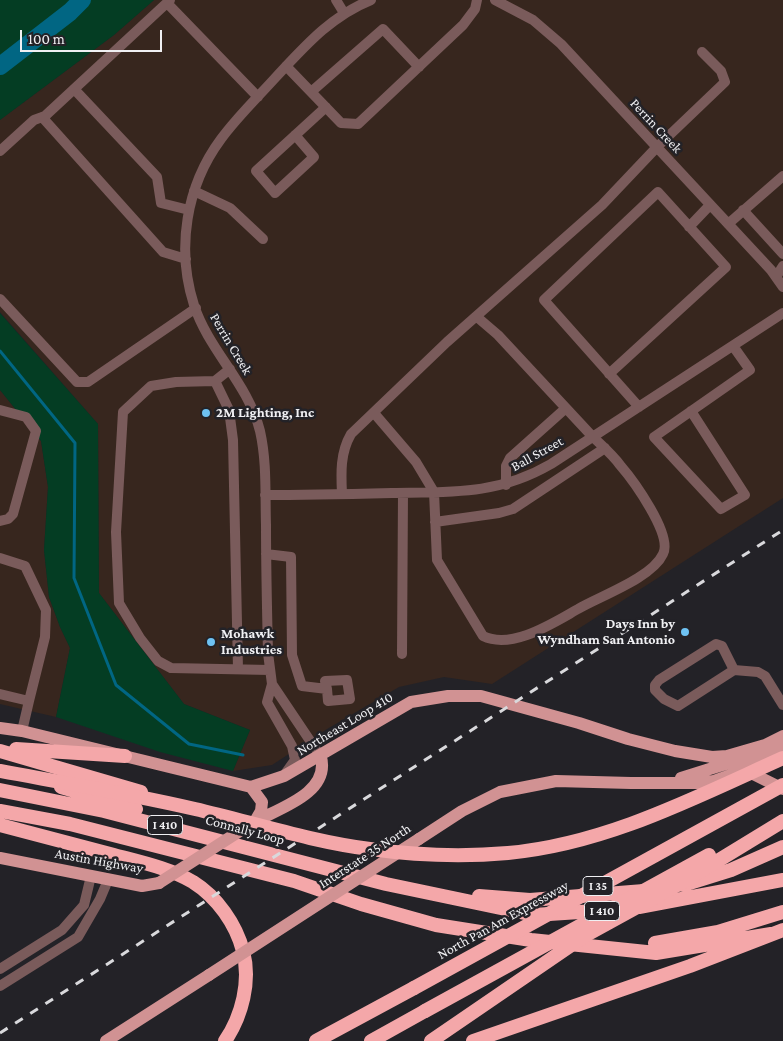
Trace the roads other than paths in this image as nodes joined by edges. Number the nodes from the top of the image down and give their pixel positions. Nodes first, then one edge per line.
1 (336, 0) edge
2 (371, 0) edge
3 (477, 0) edge
4 (495, 0) edge
5 (169, 2) edge
6 (512, 3) edge
7 (344, 13) junction
8 (702, 52) dead end
9 (286, 66) junction
10 (419, 67) junction
11 (74, 89) junction
12 (311, 92) junction
13 (258, 97) junction
14 (326, 107) junction
15 (42, 117) junction
16 (295, 135) junction
17 (656, 147) junction
18 (0, 151) edge
19 (783, 176) edge
20 (194, 191) junction
21 (710, 205) junction
22 (189, 210) junction
23 (743, 210) junction
24 (728, 224) junction
25 (690, 227) junction
26 (262, 239) dead end
27 (783, 254) edge
28 (186, 260) junction
29 (783, 266) edge
30 (776, 277) junction
31 (783, 287) edge
32 (0, 299) edge
33 (196, 308) junction
34 (783, 313) edge
35 (477, 317) junction
36 (733, 346) junction
37 (230, 369) junction
38 (609, 374) junction
39 (215, 381) junction
40 (639, 407) junction
41 (566, 408) junction
42 (0, 410) edge
43 (691, 411) junction
44 (374, 413) junction
45 (593, 437) junction
46 (605, 448) junction
47 (506, 485) junction
48 (434, 492) junction
49 (404, 493) junction
50 (342, 494) junction
51 (266, 495) junction
52 (0, 521) edge
53 (435, 522) junction
54 (266, 554) junction
55 (0, 558) edge
56 (402, 654) dead end
57 (238, 669) junction
58 (270, 670) junction
59 (734, 670) junction
60 (272, 684) junction
61 (327, 689) dead end
62 (0, 694) edge
63 (28, 701) junction
64 (783, 705) edge
65 (0, 728) edge
66 (22, 731) junction
67 (783, 736) edge
68 (765, 745) junction
69 (783, 747) edge
70 (0, 750) edge
71 (125, 756) junction
72 (321, 756) junction
73 (783, 758) edge
74 (0, 770) edge
75 (745, 770) junction
76 (284, 776) junction
77 (667, 782) junction
78 (783, 785) edge
79 (251, 787) junction
80 (783, 789) edge
81 (0, 790) edge
82 (194, 809) junction
83 (0, 811) edge
84 (783, 815) edge
85 (783, 821) edge
86 (0, 825) edge
87 (249, 826) junction
88 (782, 847) edge
89 (0, 858) edge
90 (328, 870) junction
91 (92, 876) junction
92 (108, 880) junction
93 (783, 880) edge
94 (421, 890) junction
95 (783, 912) edge
96 (777, 932) edge
97 (597, 946) junction
98 (0, 969) edge
99 (0, 986) edge
100 (106, 1041) edge
101 (225, 1041) edge
102 (316, 1041) edge
103 (371, 1041) edge
104 (432, 1041) edge
105 (473, 1041) edge

1 - 7 street
2 - 7 street, Perrin Creek
3 - 10 street
4 - 6 street, Perrin Creek
5 - 11 street
5 - 13 street
6 - 17 street, Perrin Creek
7 - 9 street, Perrin Creek
8 - 17 street
9 - 12 street
9 - 13 street, Perrin Creek
10 - 12 street
10 - 14 street
11 - 15 street
11 - 22 street
12 - 14 street
13 - 20 street, Perrin Creek
14 - 16 street
15 - 18 street
15 - 28 street
16 - 16 street
17 - 21 street, Perrin Creek
17 - 35 street
19 - 23 street
20 - 22 street, Perrin Creek
20 - 26 street
21 - 24 street, Perrin Creek
21 - 25 street
22 - 28 street, Perrin Creek
23 - 24 street
23 - 27 street
24 - 30 street, Perrin Creek
25 - 38 street
25 - 38 street
28 - 33 street, Perrin Creek
29 - 30 street
30 - 31 street, Perrin Creek
32 - 33 street
33 - 37 street, Perrin Creek
34 - 36 street, Ball Street
35 - 41 street
35 - 44 street
36 - 40 street, Ball Street
36 - 43 street
37 - 39 street
37 - 51 street, Perrin Creek
38 - 40 street
39 - 57 street
39 - 57 street
40 - 45 street, Ball Street
41 - 45 street
41 - 47 street
42 - 52 street
43 - 43 street
44 - 48 street
44 - 50 street
45 - 46 street
45 - 47 street, Ball Street
46 - 53 street
46 - 53 street
47 - 48 street, Ball Street
48 - 49 street, Ball Street
48 - 53 street
49 - 50 street, Ball Street
49 - 56 street
50 - 51 street, Ball Street
51 - 54 street, Perrin Creek
54 - 58 street, Perrin Creek
54 - 61 street
55 - 63 street
57 - 58 street
58 - 60 street, Perrin Creek
59 - 59 street
59 - 64 street
60 - 72 street, Perrin Creek
60 - 76 street, Perrin Creek
62 - 63 street
63 - 66 street
65 - 66 main road
66 - 71 main road
67 - 68 main road, Interstate 35 North
68 - 72 main road, Northeast Loop 410
68 - 77 main road, Interstate 35 North
69 - 75 main road, Interstate 35 North
70 - 71 highway
70 - 82 highway, bridge
71 - 79 main road
72 - 76 main road, Northeast Loop 410
72 - 87 main road, Austin Highway
73 - 82 highway, bridge
74 - 82 highway, bridge
74 - 90 highway
75 - 77 main road, Interstate 35 North
75 - 80 main road
76 - 79 main road, Northeast Loop 410
77 - 100 main road, Interstate 35 North, bridge
78 - 102 highway, North Pan Am Expressway / I 35, bridge
79 - 87 main road
81 - 90 highway, Connally Loop / I 410
83 - 97 highway
84 - 103 highway, I 35, bridge
85 - 104 highway, bridge
86 - 101 highway
87 - 92 main road, Austin Highway, bridge
88 - 94 highway
89 - 91 main road, Austin Highway
90 - 94 highway, Connally Loop / I 410
91 - 92 main road, Austin Highway
91 - 98 street
92 - 99 street
93 - 94 highway, I 410
95 - 97 highway
96 - 97 highway
96 - 105 highway

